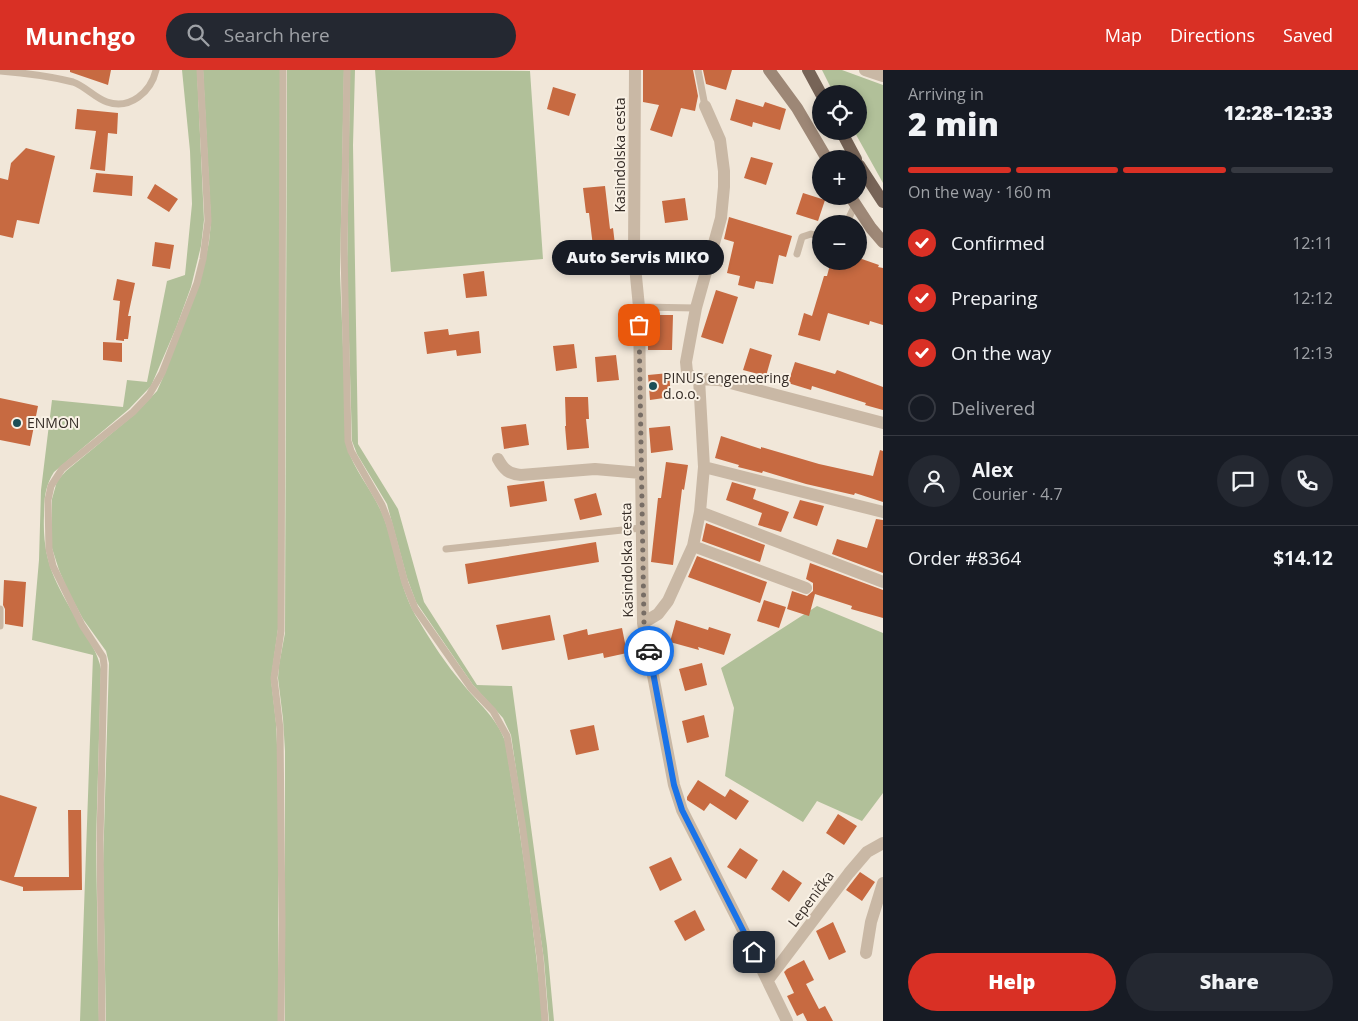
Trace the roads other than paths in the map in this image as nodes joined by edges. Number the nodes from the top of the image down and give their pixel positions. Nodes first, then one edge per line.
1 (156, 70) edge
2 (200, 70) edge
3 (283, 70) edge
4 (348, 70) edge
5 (635, 70) edge
6 (698, 70) edge
7 (769, 70) edge
8 (865, 70) edge
9 (0, 71) edge
10 (883, 76) edge
11 (704, 106) joint
12 (823, 150) edge
13 (867, 177) edge
14 (883, 202) edge
15 (856, 205) edge
16 (812, 234) edge
17 (883, 242) edge
18 (797, 254) dead end
19 (638, 307) junction
20 (696, 308) junction
21 (699, 379) junction
22 (883, 423) edge
23 (498, 459) dead end
24 (704, 466) junction
25 (641, 473) junction
26 (700, 512) junction
27 (883, 512) edge
28 (641, 528) junction
29 (693, 546) junction
30 (446, 548) dead end
31 (883, 582) edge
32 (806, 588) dead end
33 (0, 609) edge
34 (644, 623) junction
35 (0, 626) edge
36 (883, 843) edge
37 (883, 883) edge
38 (866, 953) dead end
39 (768, 980) junction
40 (102, 1021) edge
41 (281, 1021) edge
42 (545, 1021) edge
43 (787, 1021) edge

1 - 9 lane
2 - 40 lane
3 - 41 lane
4 - 42 lane
5 - 19 street, Kasindolska cesta
6 - 11 lane
7 - 12 main road
8 - 10 street
11 - 20 street
13 - 14 main road
15 - 17 main road
16 - 18 lane
19 - 20 lane
19 - 25 street, Kasindolska cesta
20 - 21 street
21 - 22 street
21 - 24 street
23 - 25 street
24 - 26 street
24 - 27 street
25 - 28 street, Kasindolska cesta
26 - 29 street
26 - 31 street
28 - 30 lane
28 - 34 street, Kasindolska cesta
29 - 32 street
29 - 34 street
33 - 35 lane
34 - 39 street, Kasindolska cesta
36 - 39 street, Lepenička
37 - 38 street
39 - 43 street, Kasindolska cesta

